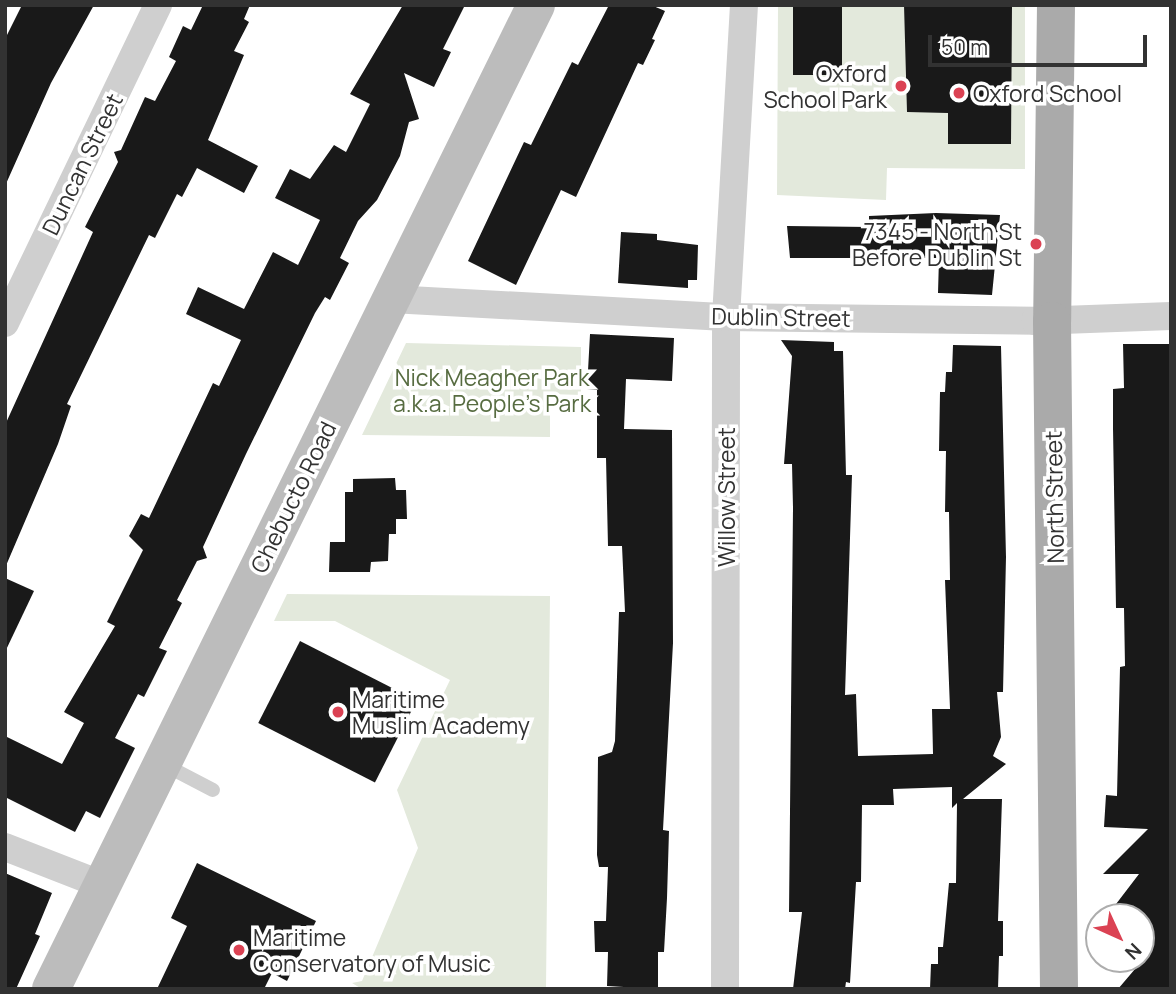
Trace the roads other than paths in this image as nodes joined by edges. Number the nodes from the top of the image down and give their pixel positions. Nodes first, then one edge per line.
1 (158, 5) edge
2 (536, 5) edge
3 (744, 5) edge
4 (1056, 5) edge
5 (391, 299) junction
6 (1171, 316) edge
7 (726, 317) junction
8 (1052, 321) junction
9 (5, 323) edge
10 (160, 763) junction
11 (213, 790) dead end
12 (5, 847) edge
13 (100, 884) junction
14 (51, 989) edge
15 (725, 989) edge
16 (1059, 989) edge

1 - 9 street, Duncan Street
2 - 5 street, Chebucto Road
3 - 7 street, Willow Street
4 - 8 main road, North Street
5 - 7 street, Dublin Street
5 - 10 street, Chebucto Road
6 - 8 street, Dublin Street
7 - 8 street, Dublin Street
7 - 15 street, Willow Street
8 - 16 main road, North Street
10 - 11 lane
10 - 13 street, Chebucto Road
12 - 13 street
13 - 14 street, Chebucto Road

